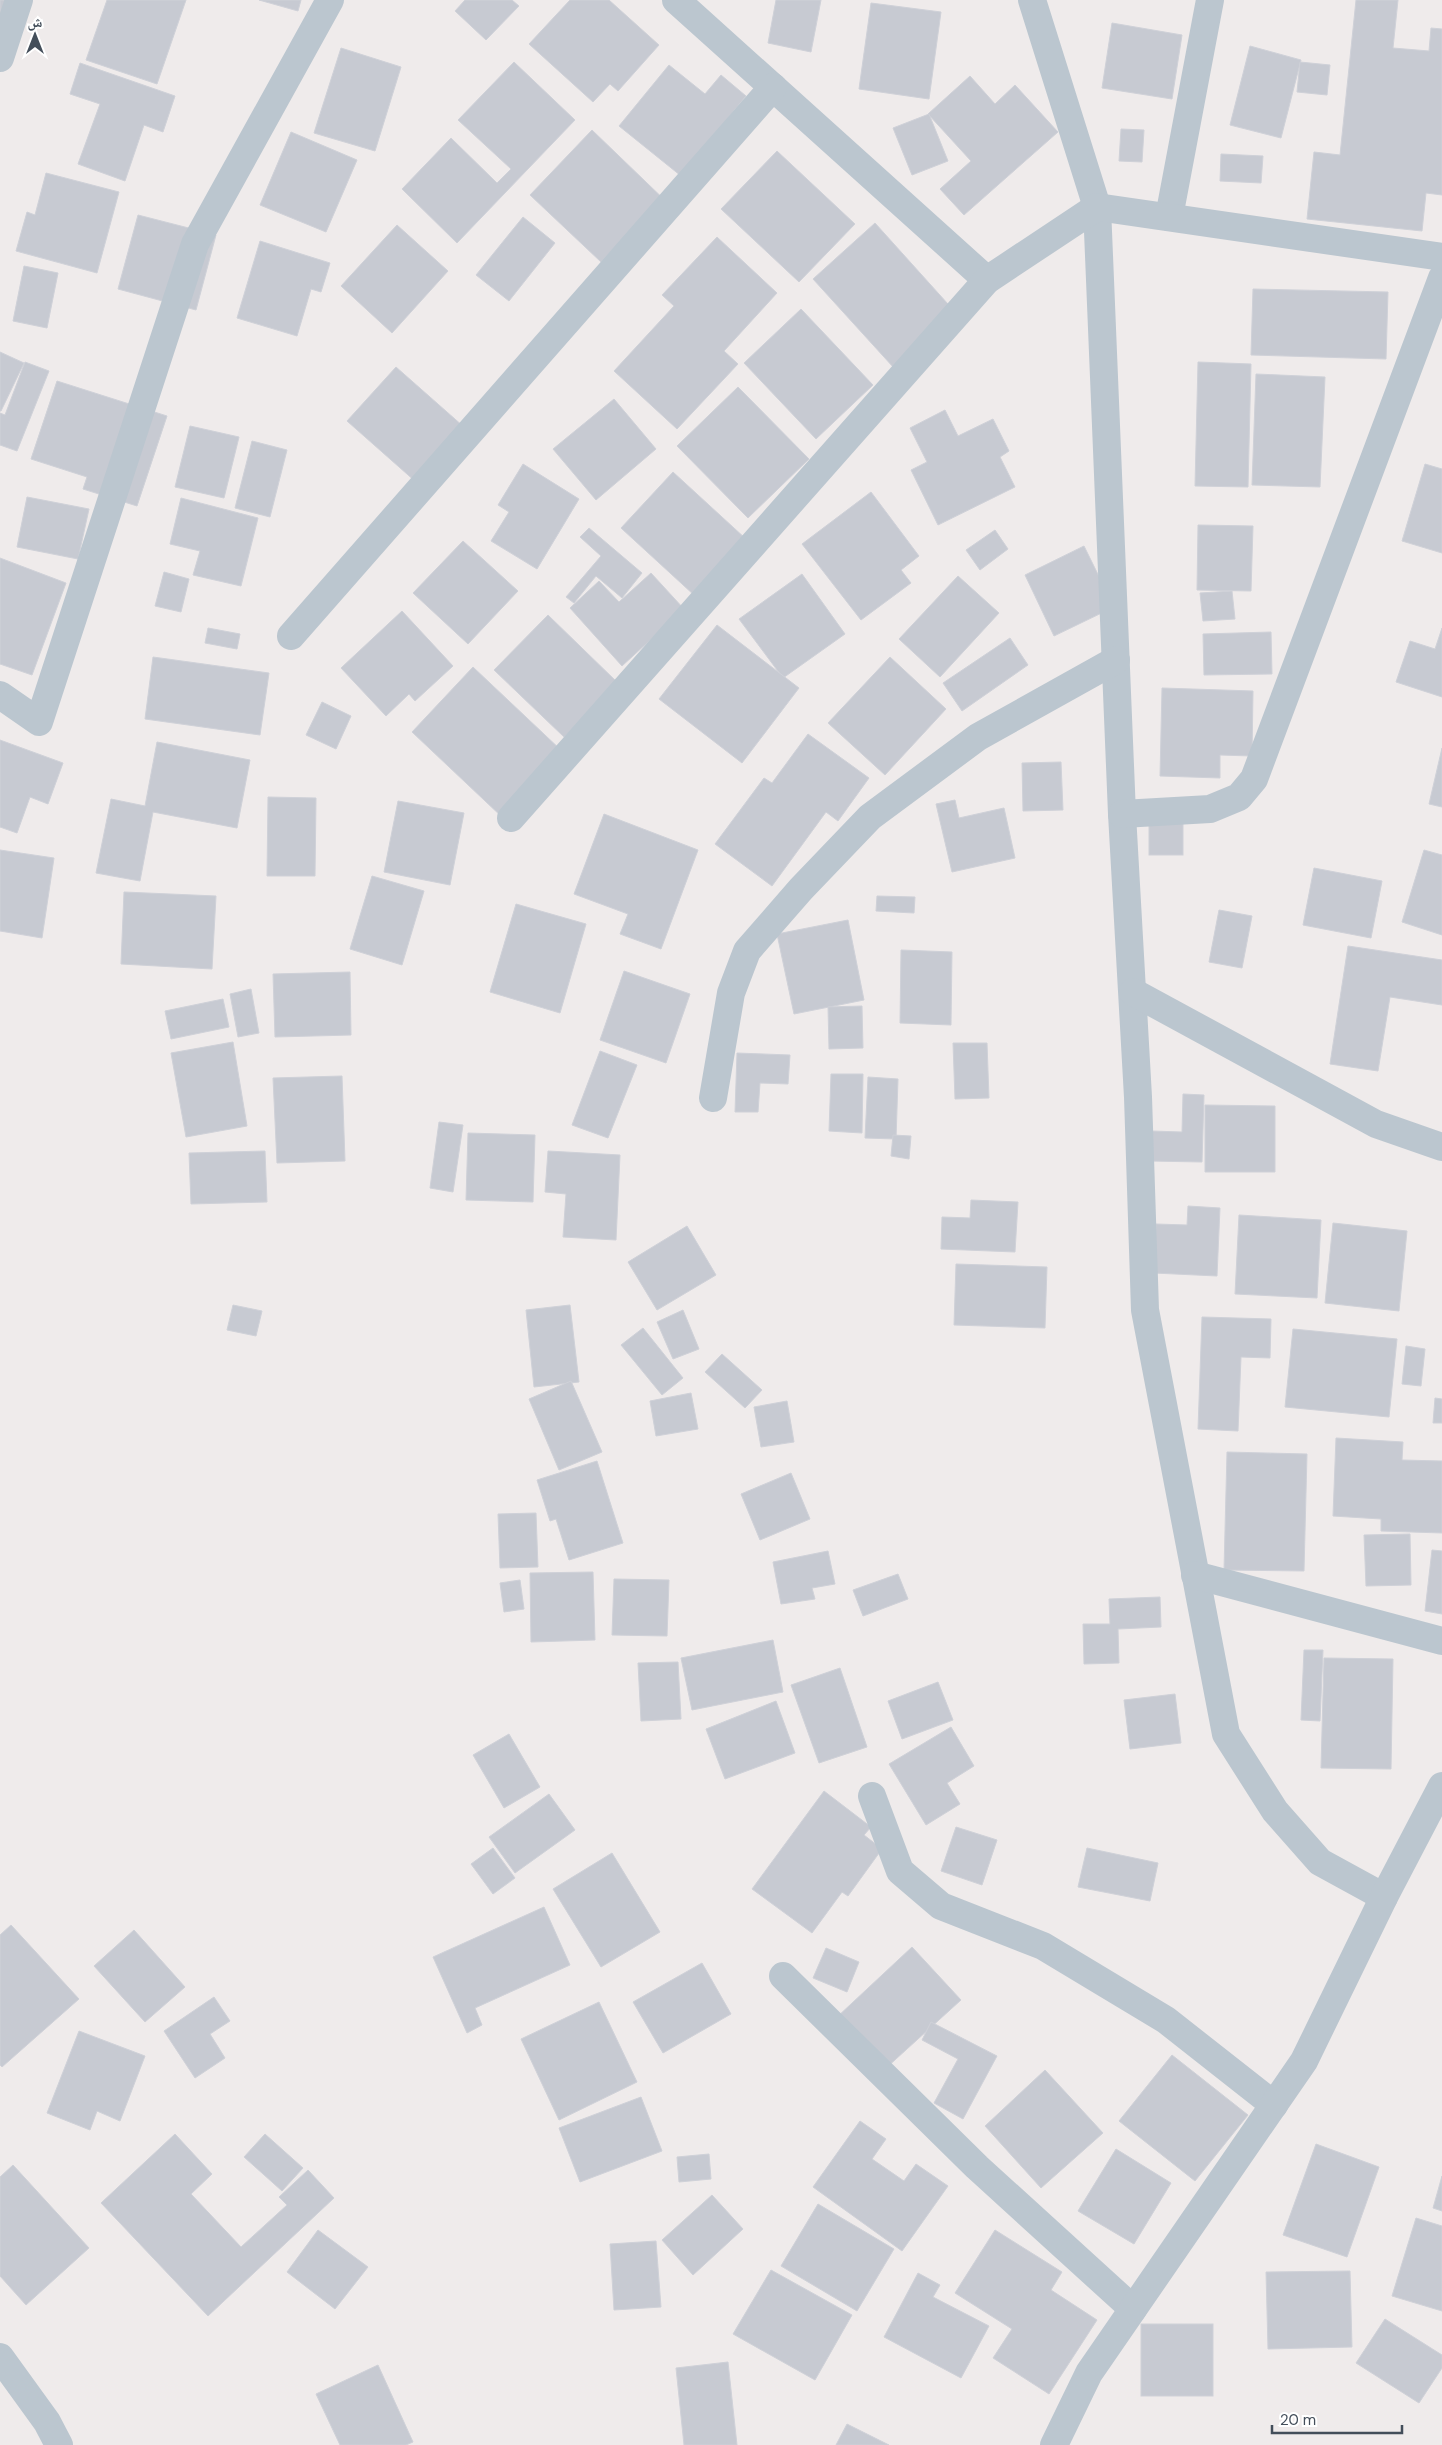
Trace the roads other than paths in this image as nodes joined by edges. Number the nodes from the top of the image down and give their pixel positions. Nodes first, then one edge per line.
1 (19, 0) edge
2 (330, 0) edge
3 (676, 0) edge
4 (1032, 0) edge
5 (1210, 0) edge
6 (0, 58) edge
7 (773, 87) junction
8 (1097, 207) junction
9 (1169, 218) junction
10 (1442, 257) edge
11 (1442, 278) edge
12 (987, 280) junction
13 (291, 636) dead end
14 (1116, 660) junction
15 (0, 695) edge
16 (1122, 814) junction
17 (511, 818) dead end
18 (1134, 992) junction
19 (713, 1098) dead end
20 (1442, 1147) edge
21 (1195, 1575) junction
22 (1442, 1641) edge
23 (1442, 1786) edge
24 (872, 1796) dead end
25 (1384, 1897) junction
26 (783, 1976) dead end
27 (1274, 2105) junction
28 (1134, 2309) junction
29 (0, 2357) edge
30 (59, 2445) edge
31 (1054, 2445) edge

1 - 6 street
2 - 15 street
3 - 7 street
4 - 8 street
5 - 9 street
7 - 12 street
7 - 13 street
8 - 9 street
8 - 12 street
8 - 14 street
9 - 10 street
11 - 16 street
12 - 17 street
14 - 16 street
14 - 19 street
16 - 18 street
18 - 20 street
18 - 21 street
21 - 22 street
21 - 25 street
23 - 25 street
24 - 27 street
25 - 27 street
26 - 28 street
27 - 28 street
28 - 31 street
29 - 30 street

